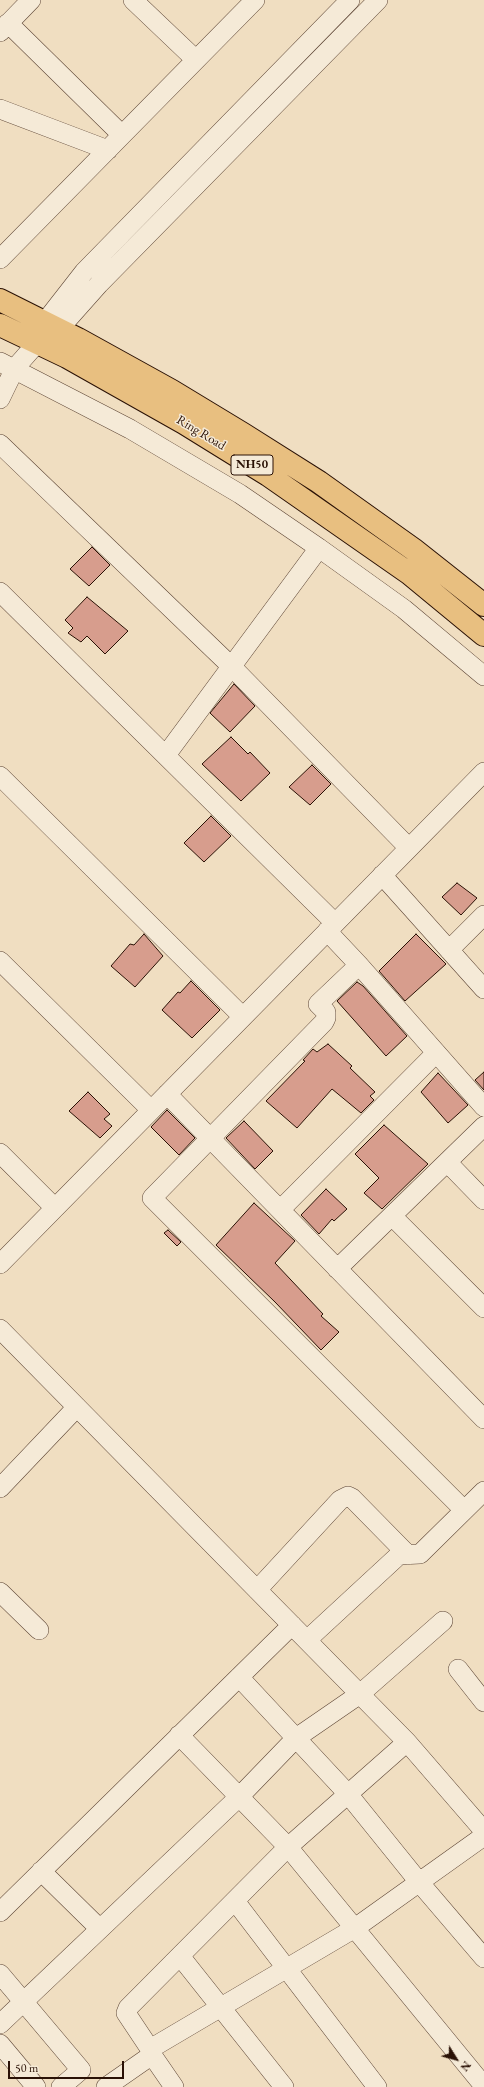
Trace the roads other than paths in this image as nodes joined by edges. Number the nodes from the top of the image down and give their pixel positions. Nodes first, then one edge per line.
1 (31, 0) edge
2 (132, 0) edge
3 (256, 0) edge
4 (350, 0) edge
5 (378, 0) edge
6 (4, 28) edge
7 (196, 60) junction
8 (0, 109) edge
9 (122, 135) junction
10 (108, 150) junction
11 (0, 260) edge
12 (0, 300) edge
13 (0, 325) edge
14 (52, 326) junction
15 (38, 343) junction
16 (8, 365) edge
17 (0, 399) edge
18 (0, 444) edge
19 (319, 548) junction
20 (0, 592) edge
21 (484, 605) edge
22 (484, 635) edge
23 (232, 667) junction
24 (484, 676) edge
25 (166, 755) junction
26 (484, 772) edge
27 (0, 776) edge
28 (409, 848) junction
29 (382, 875) junction
30 (484, 915) edge
31 (331, 927) junction
32 (449, 950) junction
33 (0, 962) edge
34 (360, 965) junction
35 (484, 989) edge
36 (243, 1017) junction
37 (436, 1053) junction
38 (167, 1094) junction
39 (484, 1107) edge
40 (151, 1110) junction
41 (484, 1126) edge
42 (209, 1138) junction
43 (0, 1153) edge
44 (447, 1162) junction
45 (0, 1170) edge
46 (484, 1200) edge
47 (280, 1210) junction
48 (51, 1212) junction
49 (392, 1216) junction
50 (0, 1264) edge
51 (337, 1269) junction
52 (484, 1308) edge
53 (0, 1329) edge
54 (77, 1407) junction
55 (484, 1419) edge
56 (0, 1488) edge
57 (484, 1491) edge
58 (464, 1510) junction
59 (408, 1555) junction
60 (258, 1590) junction
61 (0, 1592) edge
62 (443, 1621) dead end
63 (292, 1625) junction
64 (40, 1630) dead end
65 (307, 1640) junction
66 (458, 1669) dead end
67 (238, 1677) junction
68 (360, 1694) junction
69 (484, 1702) edge
70 (179, 1735) junction
71 (296, 1738) junction
72 (407, 1742) junction
73 (348, 1794) junction
74 (239, 1797) junction
75 (484, 1831) edge
76 (484, 1836) edge
77 (288, 1846) junction
78 (42, 1871) junction
79 (419, 1882) junction
80 (235, 1900) junction
81 (0, 1912) edge
82 (355, 1928) junction
83 (100, 1929) junction
84 (180, 1956) junction
85 (484, 1958) edge
86 (286, 1968) junction
87 (0, 1974) edge
88 (24, 2001) junction
89 (221, 2008) junction
90 (0, 2024) edge
91 (0, 2044) edge
92 (151, 2052) junction
93 (484, 2086) edge
94 (36, 2087) edge
95 (60, 2087) edge
96 (106, 2087) edge
97 (174, 2087) edge
98 (284, 2087) edge
99 (377, 2087) edge

1 - 6 street
2 - 7 street
3 - 7 street
4 - 14 street
5 - 14 street
6 - 9 street
7 - 9 street
8 - 10 street
9 - 10 street
10 - 11 street
12 - 14 highway, Ring Road / NH50
13 - 15 highway, Ring Road / NH50
14 - 15 street
14 - 21 highway, Ring Road / NH50
15 - 16 street
15 - 22 highway, Ring Road / NH50
16 - 17 street
16 - 19 street
18 - 23 street
19 - 23 street
19 - 24 street
20 - 25 street
23 - 25 street
23 - 28 street
25 - 31 street
26 - 28 street
27 - 36 street
28 - 29 street
29 - 31 street
29 - 32 street
30 - 32 street
31 - 34 street
31 - 36 street
32 - 35 street
33 - 40 street
34 - 37 street
34 - 42 street
36 - 38 street
37 - 39 street
37 - 47 street
38 - 40 street
38 - 42 street
40 - 48 street
41 - 44 street
42 - 47 street
42 - 58 street
43 - 48 street
44 - 46 street
44 - 49 street
45 - 48 street
47 - 51 street
48 - 50 street
49 - 51 street
49 - 52 street
51 - 55 street
53 - 54 street
54 - 56 street
54 - 60 street
57 - 58 street
58 - 59 street
59 - 60 street
59 - 65 street
60 - 63 street
61 - 64 street
62 - 68 street
63 - 65 street
63 - 67 street
65 - 68 street
66 - 69 street
67 - 70 street
67 - 71 street
68 - 71 street
68 - 72 street
70 - 74 street
70 - 78 street
71 - 73 street
71 - 74 street
72 - 73 street
72 - 75 street
73 - 77 street
73 - 79 street
74 - 77 street
74 - 83 street
76 - 79 street
77 - 80 street
77 - 82 street
78 - 81 street
78 - 83 street
79 - 82 street
79 - 85 street
80 - 84 street
80 - 86 street
82 - 86 street
82 - 93 street
83 - 88 street
84 - 89 street
84 - 92 street
86 - 89 street
86 - 99 street
87 - 88 street
88 - 90 street
88 - 95 street
89 - 92 street
89 - 98 street
91 - 94 street
92 - 96 street
92 - 97 street

